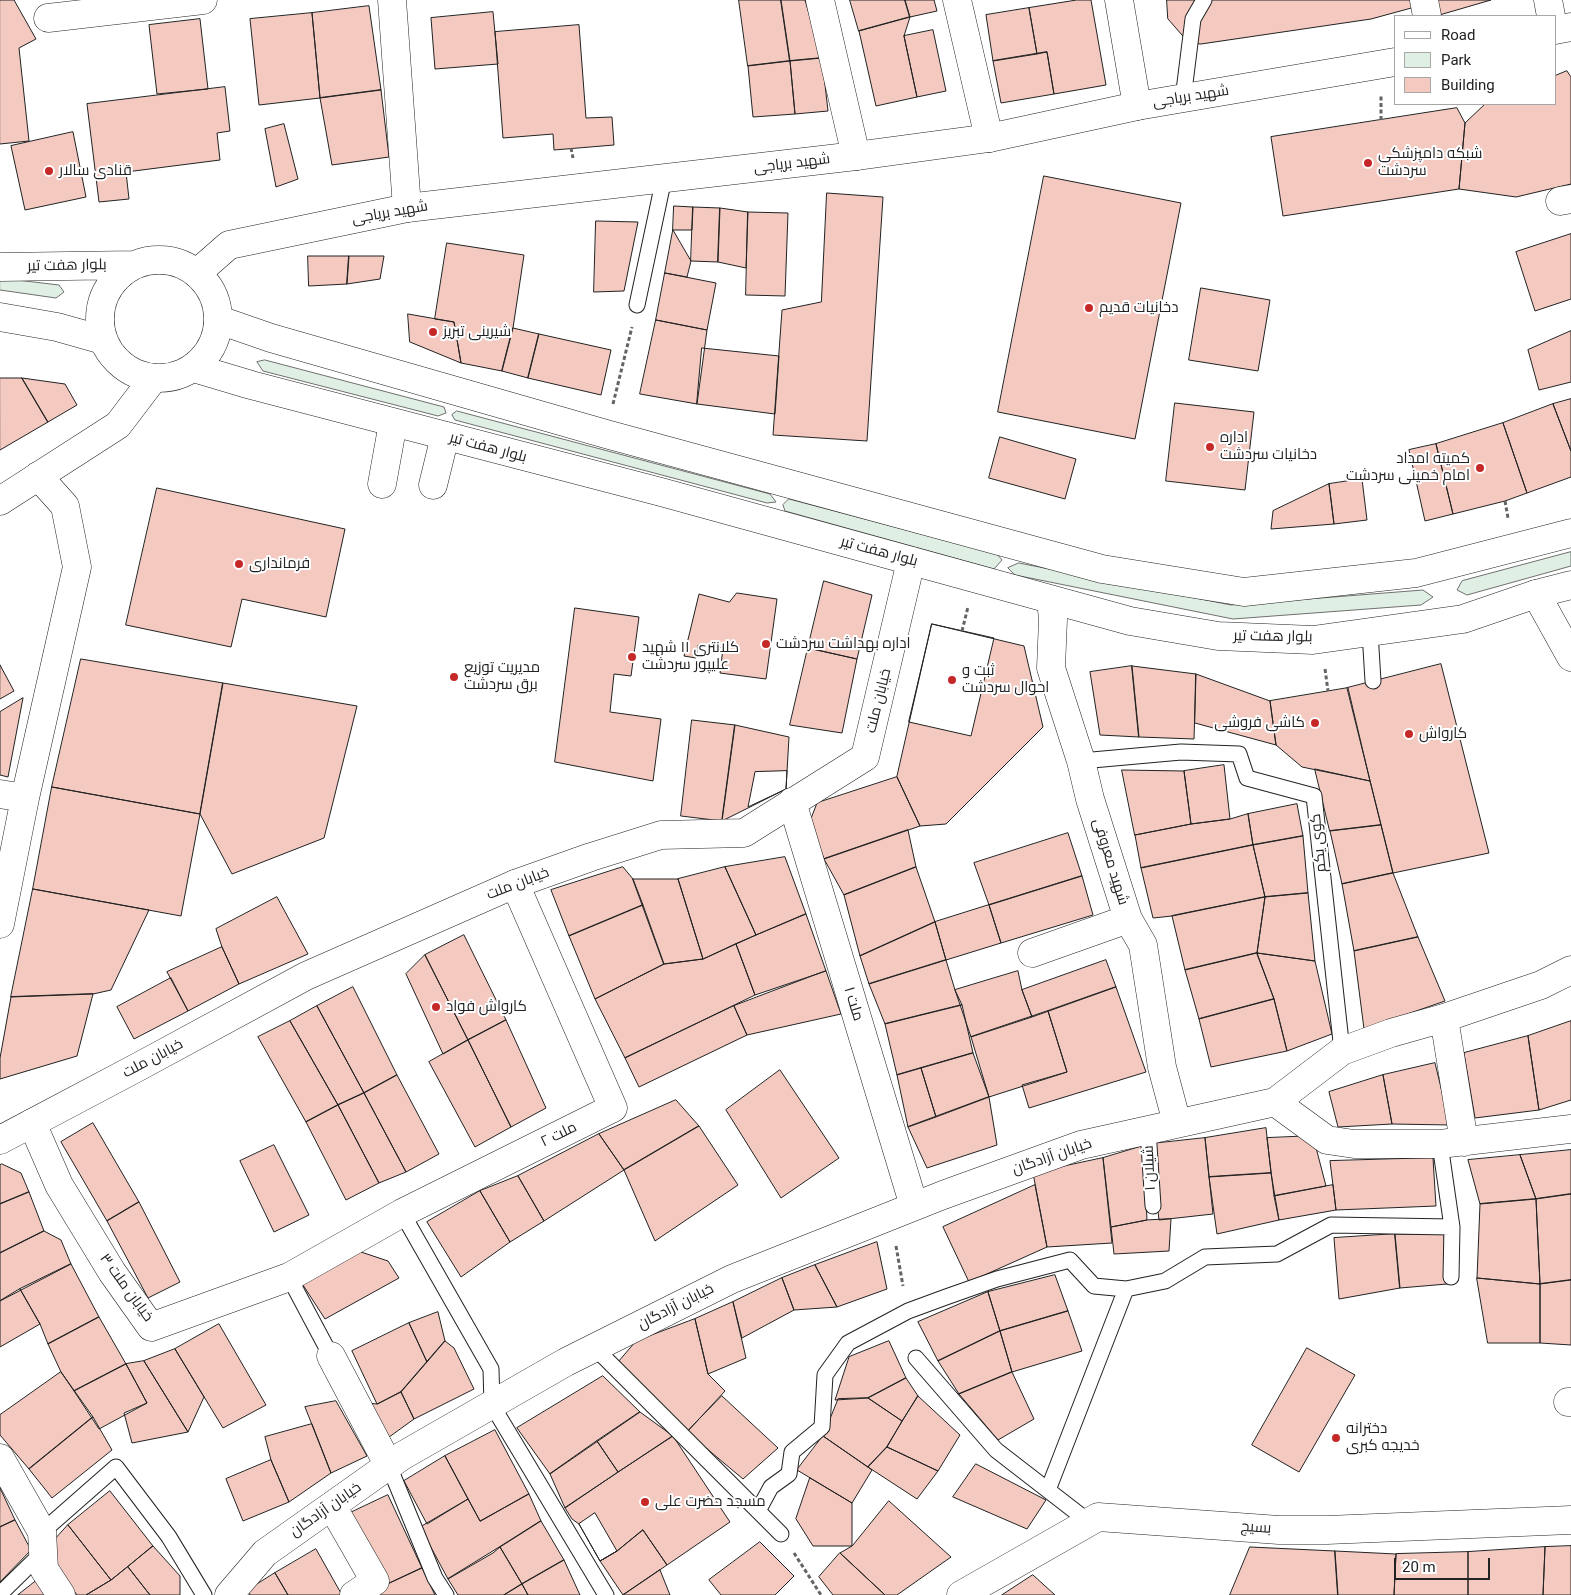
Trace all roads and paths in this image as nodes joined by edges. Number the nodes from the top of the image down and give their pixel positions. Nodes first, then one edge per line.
1 (203, 0) edge
2 (392, 0) edge
3 (820, 0) edge
4 (958, 0) edge
5 (1119, 0) edge
6 (1204, 0) edge
7 (1424, 0) edge
8 (1548, 0) edge
9 (1427, 15) edge
10 (1551, 15) edge
11 (48, 18) dead end
12 (1571, 27) edge
13 (1556, 30) edge
14 (1394, 62) edge
15 (1183, 99) junction
16 (1137, 106) junction
17 (989, 138) junction
18 (856, 156) junction
19 (664, 178) junction
20 (407, 208) junction
21 (135, 265) junction
22 (0, 267) edge
23 (197, 273) junction
24 (637, 304) joint
25 (0, 317) edge
26 (219, 320) junction
27 (103, 340) junction
28 (194, 368) junction
29 (153, 379) junction
30 (393, 423) junction
31 (606, 434) junction
32 (445, 436) junction
33 (38, 476) junction
34 (382, 484) dead end
35 (433, 486) dead end
36 (0, 501) edge
37 (1571, 532) edge
38 (911, 561) junction
39 (1571, 585) edge
40 (1536, 594) junction
41 (1051, 600) junction
42 (1370, 632) junction
43 (1571, 656) edge
44 (1373, 681) dead end
45 (1081, 761) junction
46 (13, 796) edge
47 (792, 802) junction
48 (515, 884) junction
49 (1, 912) edge
50 (1128, 919) junction
51 (1032, 953) dead end
52 (1571, 970) edge
53 (1444, 1018) junction
54 (1342, 1051) junction
55 (1275, 1102) junction
56 (32, 1123) junction
57 (1177, 1123) junction
58 (1571, 1129) edge
59 (1148, 1130) junction
60 (0, 1140) edge
61 (1452, 1143) junction
62 (914, 1206) junction
63 (1153, 1206) dead end
64 (402, 1213) junction
65 (1452, 1227) junction
66 (290, 1277) junction
67 (1450, 1277) dead end
68 (1126, 1288) junction
69 (595, 1348) junction
70 (331, 1356) joint
71 (916, 1358) dead end
72 (492, 1405) junction
73 (0, 1458) edge
74 (389, 1466) junction
75 (1048, 1490) junction
76 (332, 1506) junction
77 (758, 1510) junction
78 (1571, 1520) edge
79 (1089, 1522) junction
80 (781, 1534) joint
81 (42, 1542) junction
82 (0, 1594) edge
83 (61, 1595) edge
84 (204, 1595) edge
85 (229, 1595) edge
86 (354, 1595) edge
87 (446, 1595) edge
88 (606, 1595) edge
89 (821, 1595) edge
90 (961, 1595) edge

1 - 11 street
2 - 20 street
3 - 18 street
4 - 17 street
5 - 16 street
6 - 15 lane
7 - 9 street
8 - 10 street
12 - 13 street
14 - 15 street, شهید بریاجی
15 - 16 street, شهید بریاجی
16 - 17 street, شهید بریاجی
17 - 18 street, شهید بریاجی
18 - 19 street, شهید بریاجی
19 - 20 street, شهید بریاجی
19 - 24 lane
20 - 23 street, شهید بریاجی
21 - 22 street, بلوار هفت تیر
21 - 23 street
21 - 27 street
23 - 26 street
24 - 31 path
25 - 27 street
26 - 28 street
26 - 31 street
27 - 29 street
28 - 29 street
28 - 30 street, بلوار هفت تیر
29 - 33 street
30 - 32 street, بلوار هفت تیر
30 - 34 street
31 - 37 street
32 - 35 street
32 - 38 street, بلوار هفت تیر
33 - 36 street
33 - 46 street
38 - 41 street, بلوار هفت تیر
38 - 47 street, خیابان ملت
39 - 40 street, بلوار هفت تیر
40 - 42 street, بلوار هفت تیر
40 - 43 street
41 - 42 street, بلوار هفت تیر
41 - 45 street, شهید معروفی
42 - 44 lane
45 - 50 street, شهید معروفی
45 - 54 lane, کوی یکم
46 - 49 street
47 - 48 street, خیابان ملت
47 - 62 street, ملت ۱
48 - 56 street, خیابان ملت
48 - 64 street, ملت ۲
50 - 51 street
50 - 57 street, شهید معروفی
52 - 53 street
53 - 54 street
53 - 61 street
54 - 55 street
55 - 57 street, خیابان آزادگان
55 - 61 street
56 - 60 street, خیابان ملت
56 - 66 street, خیابان ملت ۳
57 - 59 street, خیابان آزادگان
58 - 61 street
59 - 62 street, خیابان آزادگان
59 - 63 lane, شیلان ۱
61 - 65 lane
62 - 69 street, خیابان آزادگان
64 - 66 street, ملت ۲
64 - 72 lane
65 - 67 lane
65 - 68 lane
66 - 70 lane
68 - 75 lane
68 - 77 lane
69 - 72 street, خیابان آزادگان
69 - 77 lane
70 - 74 street
71 - 75 lane
72 - 74 street, خیابان آزادگان
72 - 88 lane
73 - 81 street
74 - 76 street, خیابان آزادگان
74 - 87 lane
75 - 79 lane
76 - 85 street, خیابان آزادگان
76 - 86 street
77 - 80 lane
78 - 79 street, بسیج
79 - 90 street, بسیج
80 - 89 path
81 - 82 lane
81 - 83 street
81 - 84 lane

